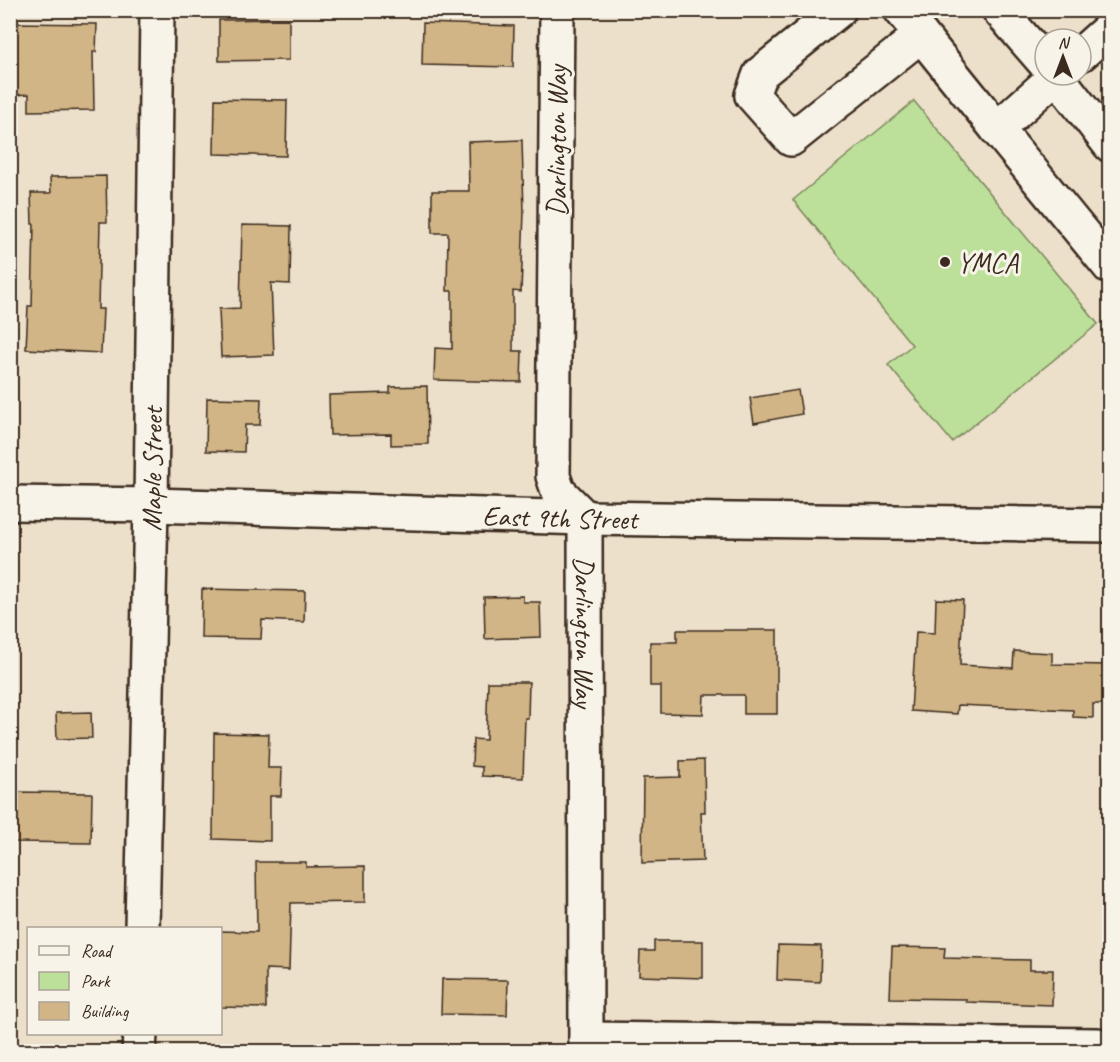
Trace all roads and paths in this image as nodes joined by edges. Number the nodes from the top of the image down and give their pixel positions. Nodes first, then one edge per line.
1 (157, 10) edge
2 (557, 10) edge
3 (839, 10) edge
4 (999, 10) edge
5 (911, 23) edge
6 (1110, 28) edge
7 (1093, 43) edge
8 (1033, 49) edge
9 (1043, 87) edge
10 (1065, 87) edge
11 (997, 129) junction
12 (1110, 145) edge
13 (1110, 267) edge
14 (10, 503) edge
15 (151, 505) junction
16 (585, 518) junction
17 (1110, 525) edge
18 (142, 927) edge
19 (140, 1035) edge
20 (586, 1045) edge
21 (1098, 1045) dead end
22 (139, 1052) edge

1 - 15 street, Maple Street
2 - 16 street, Darlington Way
3 - 5 street
4 - 8 street
5 - 11 street
6 - 7 street
9 - 11 street
10 - 12 street
11 - 13 street
14 - 15 street, East 9th Street
15 - 16 street, East 9th Street
15 - 18 street, Maple Street
16 - 17 street, East 9th Street
16 - 20 street, Darlington Way
19 - 22 street
20 - 21 street

